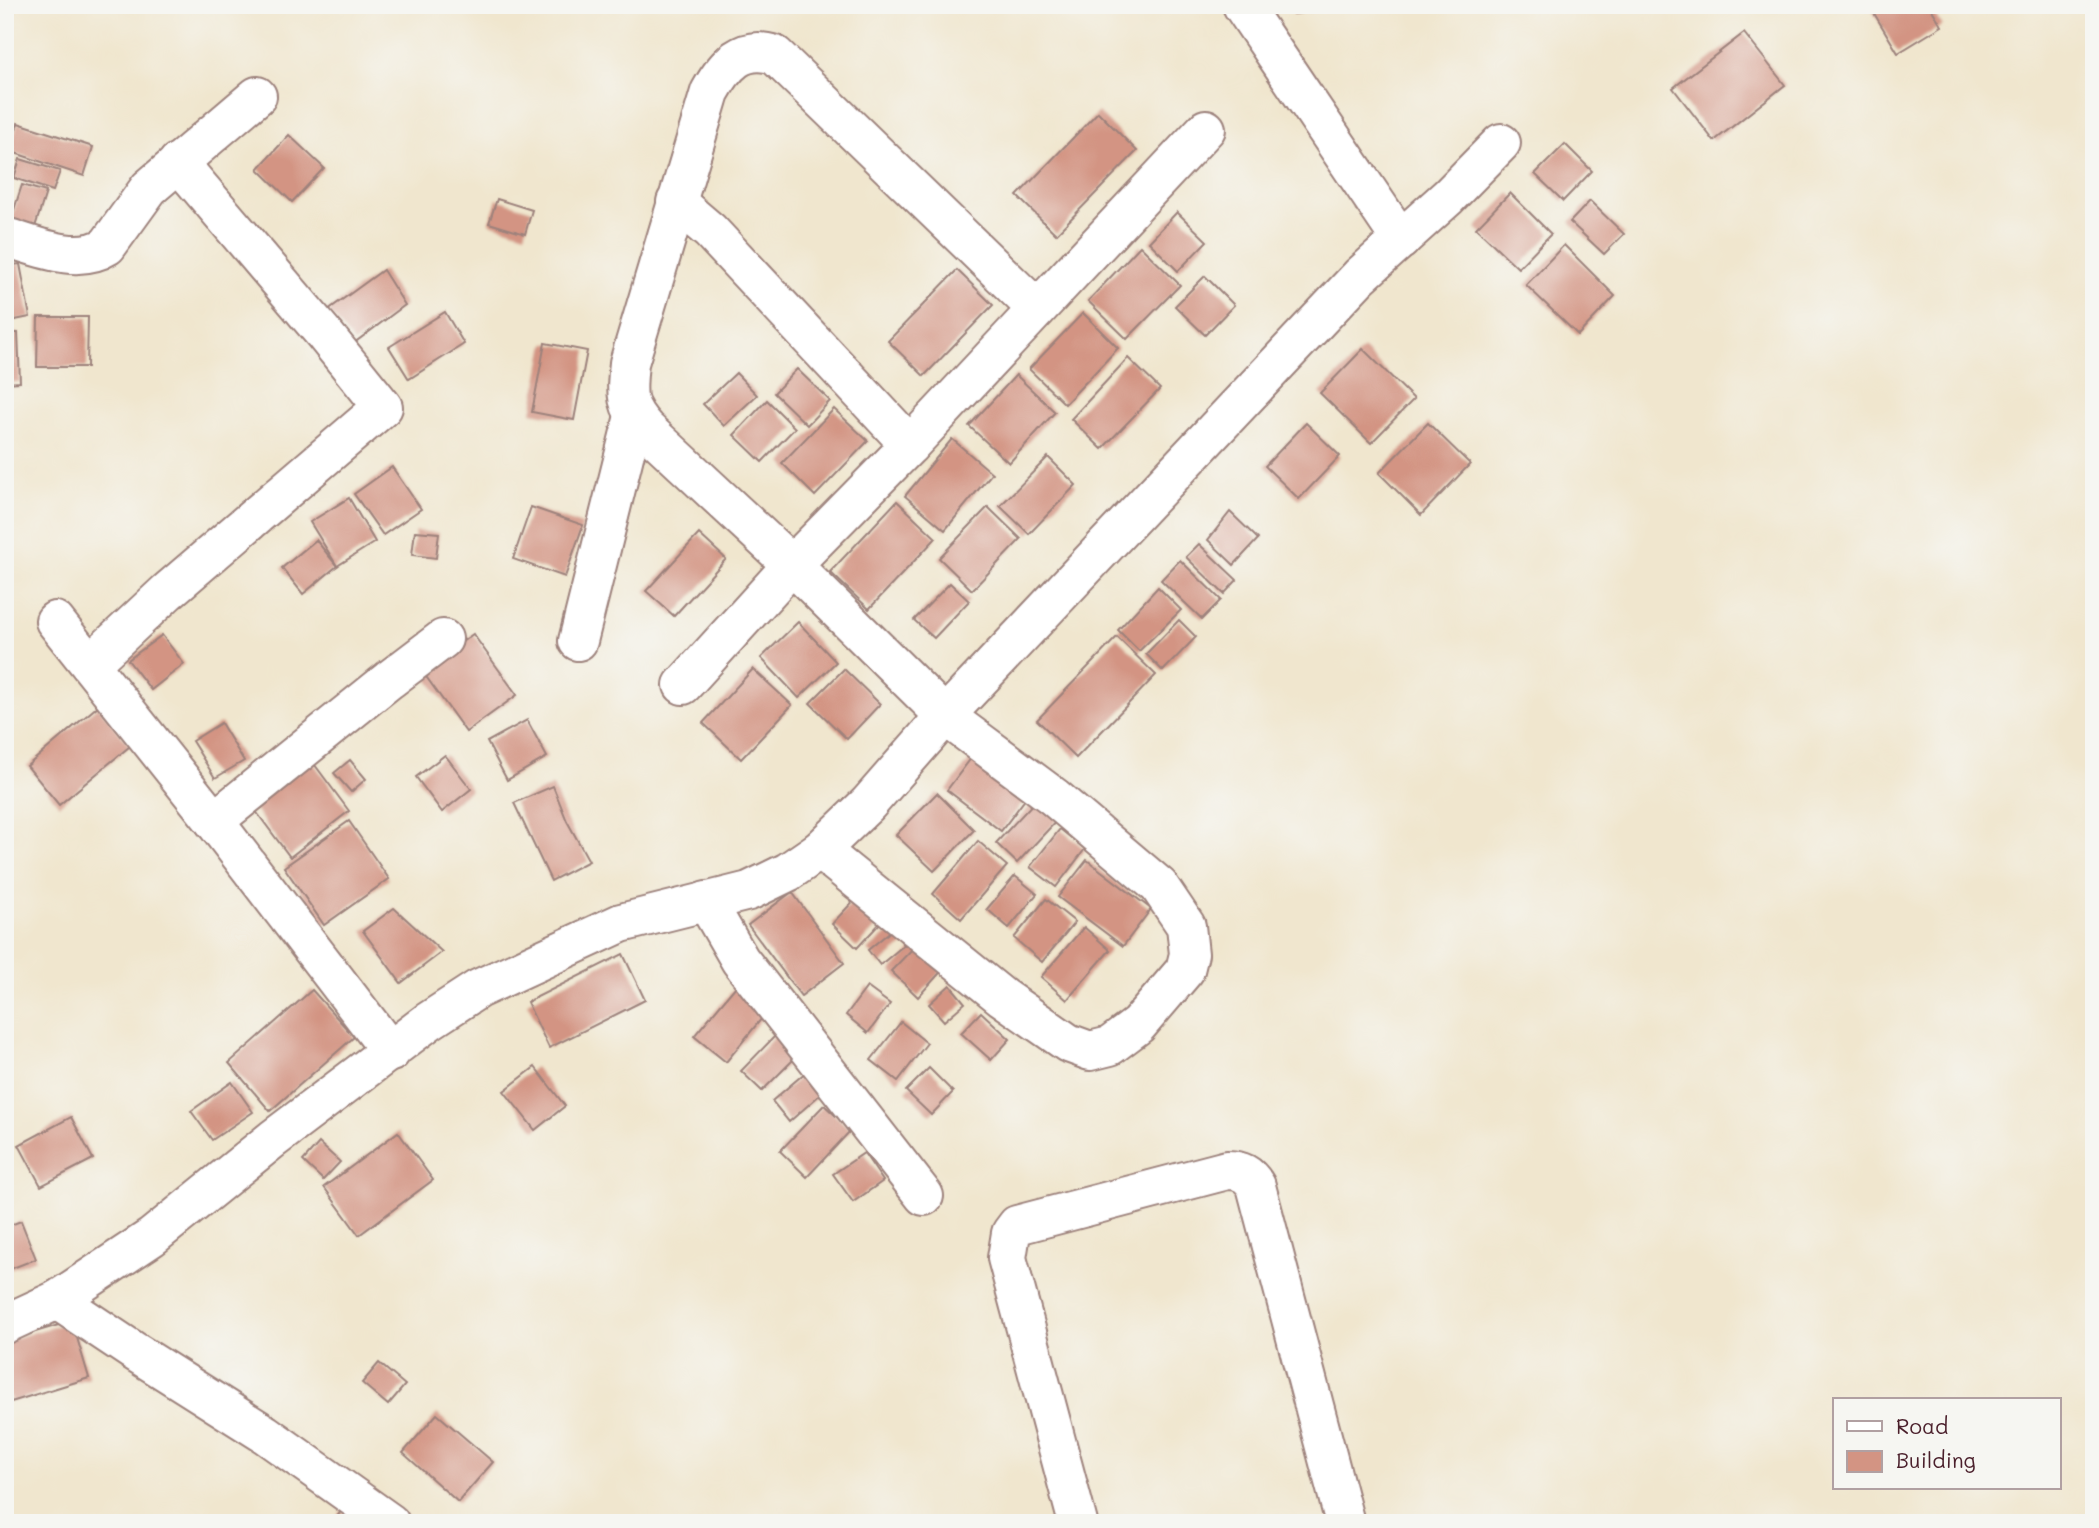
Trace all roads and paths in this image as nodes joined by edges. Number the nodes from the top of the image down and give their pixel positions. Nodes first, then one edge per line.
1 (1242, 5) edge
2 (257, 96) dead end
3 (1206, 129) dead end
4 (1501, 143) dead end
5 (177, 162) junction
6 (676, 202) junction
7 (5, 237) edge
8 (1401, 240) junction
9 (1037, 309) junction
10 (634, 416) junction
11 (910, 445) junction
12 (792, 565) junction
13 (55, 621) dead end
14 (443, 639) dead end
15 (578, 641) dead end
16 (90, 664) junction
17 (683, 685) dead end
18 (945, 716) junction
19 (214, 821) junction
20 (820, 850) junction
21 (706, 901) junction
22 (391, 1052) junction
23 (924, 1196) dead end
24 (57, 1300) junction
25 (5, 1324) edge
26 (390, 1523) edge
27 (1078, 1523) edge
28 (1345, 1523) edge

1 - 8 street
2 - 5 street
3 - 9 street
4 - 8 street
5 - 7 street
5 - 16 street
6 - 9 street
6 - 10 street
6 - 11 street
8 - 18 street
9 - 11 street
10 - 12 street
10 - 15 street
11 - 12 street
12 - 17 street
12 - 18 street
13 - 16 street
14 - 19 street
16 - 19 street
18 - 20 street
18 - 20 street
19 - 22 street
20 - 21 street
21 - 22 street
21 - 23 street
22 - 24 street
24 - 25 street
24 - 26 street
27 - 28 street

